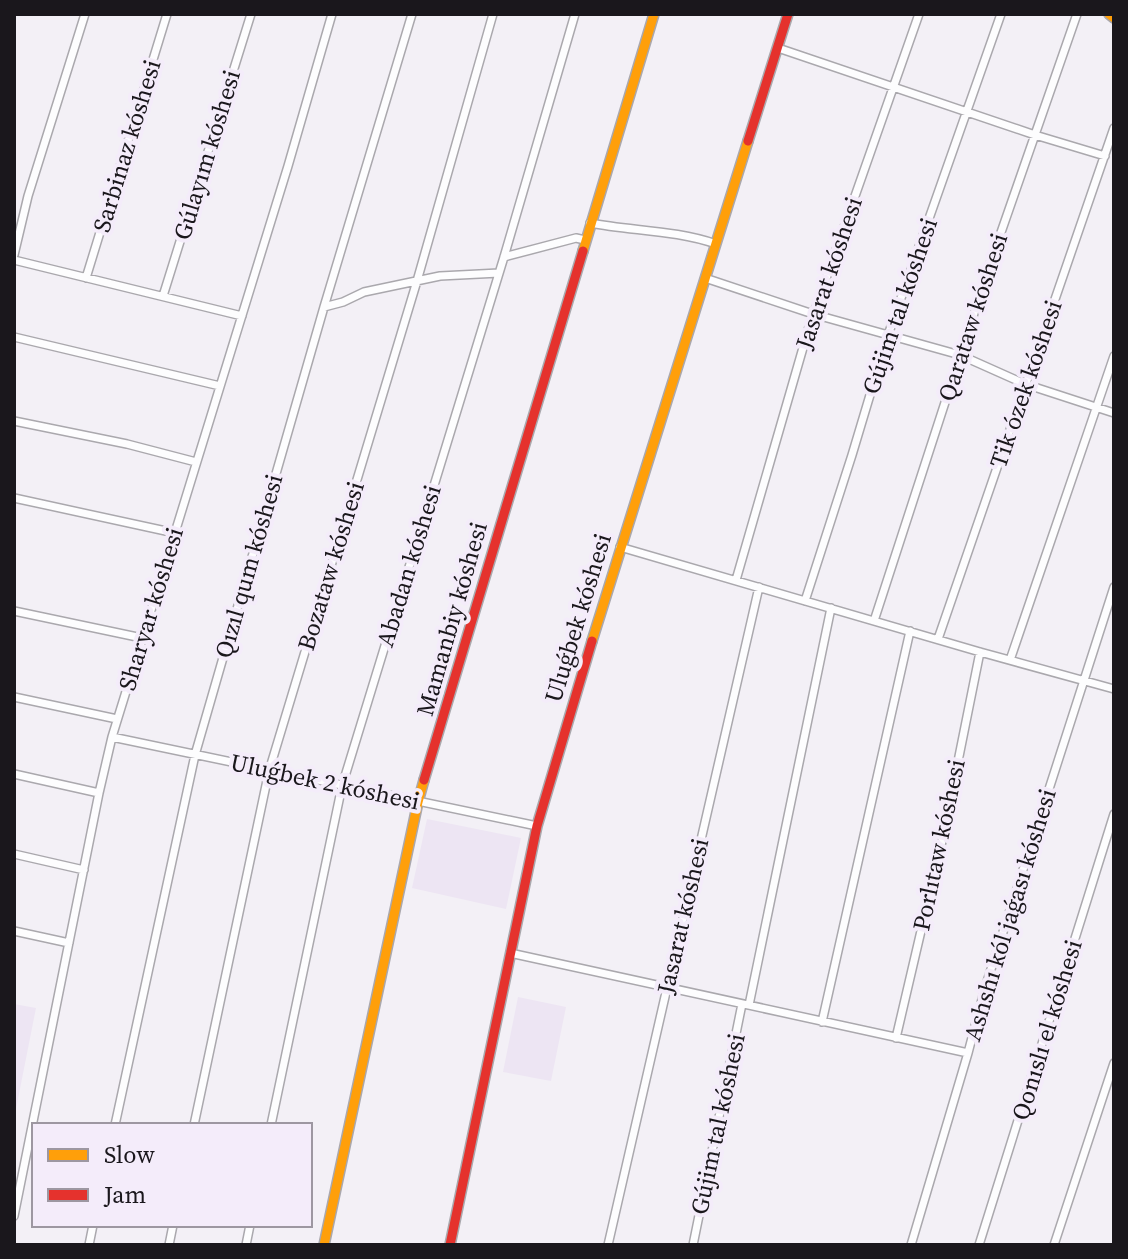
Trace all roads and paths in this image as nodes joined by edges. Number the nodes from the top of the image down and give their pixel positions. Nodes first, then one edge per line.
1 (85, 14) edge
2 (167, 14) edge
3 (251, 14) edge
4 (332, 14) edge
5 (412, 14) edge
6 (493, 14) edge
7 (575, 14) edge
8 (654, 14) edge
9 (788, 14) edge
10 (919, 14) edge
11 (1001, 14) edge
12 (1077, 14) edge
13 (1109, 14) edge
14 (1114, 18) edge
15 (778, 48) junction
16 (894, 87) junction
17 (968, 112) junction
18 (1114, 128) edge
19 (1035, 135) junction
20 (1105, 156) junction
21 (590, 223) junction
22 (17, 225) edge
23 (585, 240) junction
24 (716, 244) junction
25 (504, 257) junction
26 (14, 258) edge
27 (499, 273) junction
28 (86, 278) junction
29 (705, 278) junction
30 (417, 281) junction
31 (163, 296) junction
32 (324, 307) junction
33 (813, 314) junction
34 (242, 316) junction
35 (888, 335) junction
36 (14, 337) edge
37 (960, 355) junction
38 (1114, 356) edge
39 (1025, 384) junction
40 (220, 386) junction
41 (1097, 407) junction
42 (1114, 413) edge
43 (14, 421) edge
44 (196, 462) junction
45 (14, 498) edge
46 (175, 533) junction
47 (620, 547) junction
48 (736, 580) junction
49 (759, 587) junction
50 (1114, 587) edge
51 (805, 601) junction
52 (831, 608) junction
53 (14, 611) edge
54 (874, 621) junction
55 (910, 631) junction
56 (142, 638) junction
57 (938, 639) junction
58 (980, 652) junction
59 (1010, 660) junction
60 (1083, 680) junction
61 (1114, 689) edge
62 (14, 697) edge
63 (117, 719) junction
64 (112, 737) junction
65 (195, 755) junction
66 (269, 771) junction
67 (14, 774) edge
68 (342, 786) junction
69 (99, 793) junction
70 (418, 802) junction
71 (1114, 814) edge
72 (537, 826) junction
73 (14, 854) edge
74 (84, 870) junction
75 (14, 931) edge
76 (69, 943) junction
77 (510, 953) junction
78 (667, 987) junction
79 (746, 1005) junction
80 (822, 1022) junction
81 (896, 1038) junction
82 (968, 1053) junction
83 (1114, 1063) edge
84 (33, 1123) edge
85 (115, 1123) edge
86 (194, 1123) edge
87 (271, 1123) edge
88 (32, 1127) edge
89 (14, 1216) edge
90 (324, 1245) edge
91 (450, 1245) edge
92 (608, 1245) edge
93 (693, 1245) edge
94 (911, 1245) edge
95 (979, 1245) edge
96 (1054, 1245) edge

1 - 22 street
2 - 28 street, Sarbinaz kóshesi
3 - 31 street, Gúlayım kóshesi
4 - 34 street, Sharyar kóshesi
5 - 32 street, Qızıl qum kóshesi
6 - 30 street, Bozataw kóshesi
7 - 25 street, Abadan kóshesi
8 - 21 street, Mamanbiy kóshesi
9 - 15 street, Uluǵbek kóshesi
10 - 16 street, Jasarat kóshesi
11 - 17 street, Gújim tal kóshesi
12 - 19 street, Qarataw kóshesi
13 - 14 street
15 - 16 street
15 - 24 street, Uluǵbek kóshesi
16 - 17 street
16 - 33 street, Jasarat kóshesi
17 - 19 street
17 - 35 street, Gújim tal kóshesi
18 - 20 street, Tik ózek kóshesi
19 - 20 street
19 - 37 street, Qarataw kóshesi
20 - 39 street, Tik ózek kóshesi
21 - 23 street, Mamanbiy kóshesi
21 - 24 street
22 - 26 street
23 - 25 street
23 - 70 street, Mamanbiy kóshesi
24 - 29 street, Uluǵbek kóshesi
25 - 27 street, Abadan kóshesi
26 - 28 street
27 - 30 street
27 - 68 street, Abadan kóshesi
28 - 31 street
29 - 33 street
29 - 47 street, Uluǵbek kóshesi
30 - 32 street
30 - 66 street, Bozataw kóshesi
31 - 34 street
32 - 65 street, Qızıl qum kóshesi
33 - 35 street
33 - 48 street, Jasarat kóshesi
34 - 40 street, Sharyar kóshesi
35 - 37 street
35 - 51 street, Gújim tal kóshesi
36 - 40 street
37 - 39 street
37 - 54 street, Qarataw kóshesi
38 - 41 street
39 - 41 street
39 - 57 street, Tik ózek kóshesi
40 - 44 street, Sharyar kóshesi
41 - 42 street
41 - 59 street
43 - 44 street
44 - 46 street, Sharyar kóshesi
45 - 46 street
46 - 56 street, Sharyar kóshesi
47 - 48 street
47 - 72 street, Uluǵbek kóshesi
48 - 49 street
49 - 51 street
49 - 78 street, Jasarat kóshesi
50 - 60 street, Ashshı kól jaǵası kóshesi
51 - 52 street
52 - 54 street
52 - 79 street, Gújim tal kóshesi
53 - 56 street
54 - 55 street
55 - 57 street
55 - 80 street
56 - 63 street, Sharyar kóshesi
57 - 58 street
58 - 59 street
58 - 81 street, Porlıtaw kóshesi
59 - 60 street
60 - 61 street
60 - 82 street, Ashshı kól jaǵası kóshesi
62 - 63 street
63 - 64 street, Sharyar kóshesi
64 - 65 street, Uluǵbek 2 kóshesi
64 - 69 street, Sharyar kóshesi
65 - 66 street, Uluǵbek 2 kóshesi
65 - 85 street, Qızıl qum kóshesi
66 - 68 street, Uluǵbek 2 kóshesi
66 - 86 street, Bozataw kóshesi
67 - 69 street
68 - 70 street, Uluǵbek 2 kóshesi
68 - 87 street, Abadan kóshesi
69 - 74 street, Sharyar kóshesi
70 - 72 street, Uluǵbek 2 kóshesi
70 - 90 street, Mamanbiy kóshesi
71 - 95 street, Qonıslı el kóshesi
72 - 77 street, Uluǵbek kóshesi
73 - 74 street
74 - 76 street, Sharyar kóshesi
75 - 76 street
76 - 84 street, Sharyar kóshesi
77 - 78 street
77 - 91 street, Uluǵbek kóshesi
78 - 79 street
78 - 92 street, Jasarat kóshesi
79 - 80 street
79 - 93 street, Gújim tal kóshesi
80 - 81 street
81 - 82 street
82 - 94 street, Ashshı kól jaǵası kóshesi
83 - 96 street
88 - 89 street, Sharyar kóshesi

